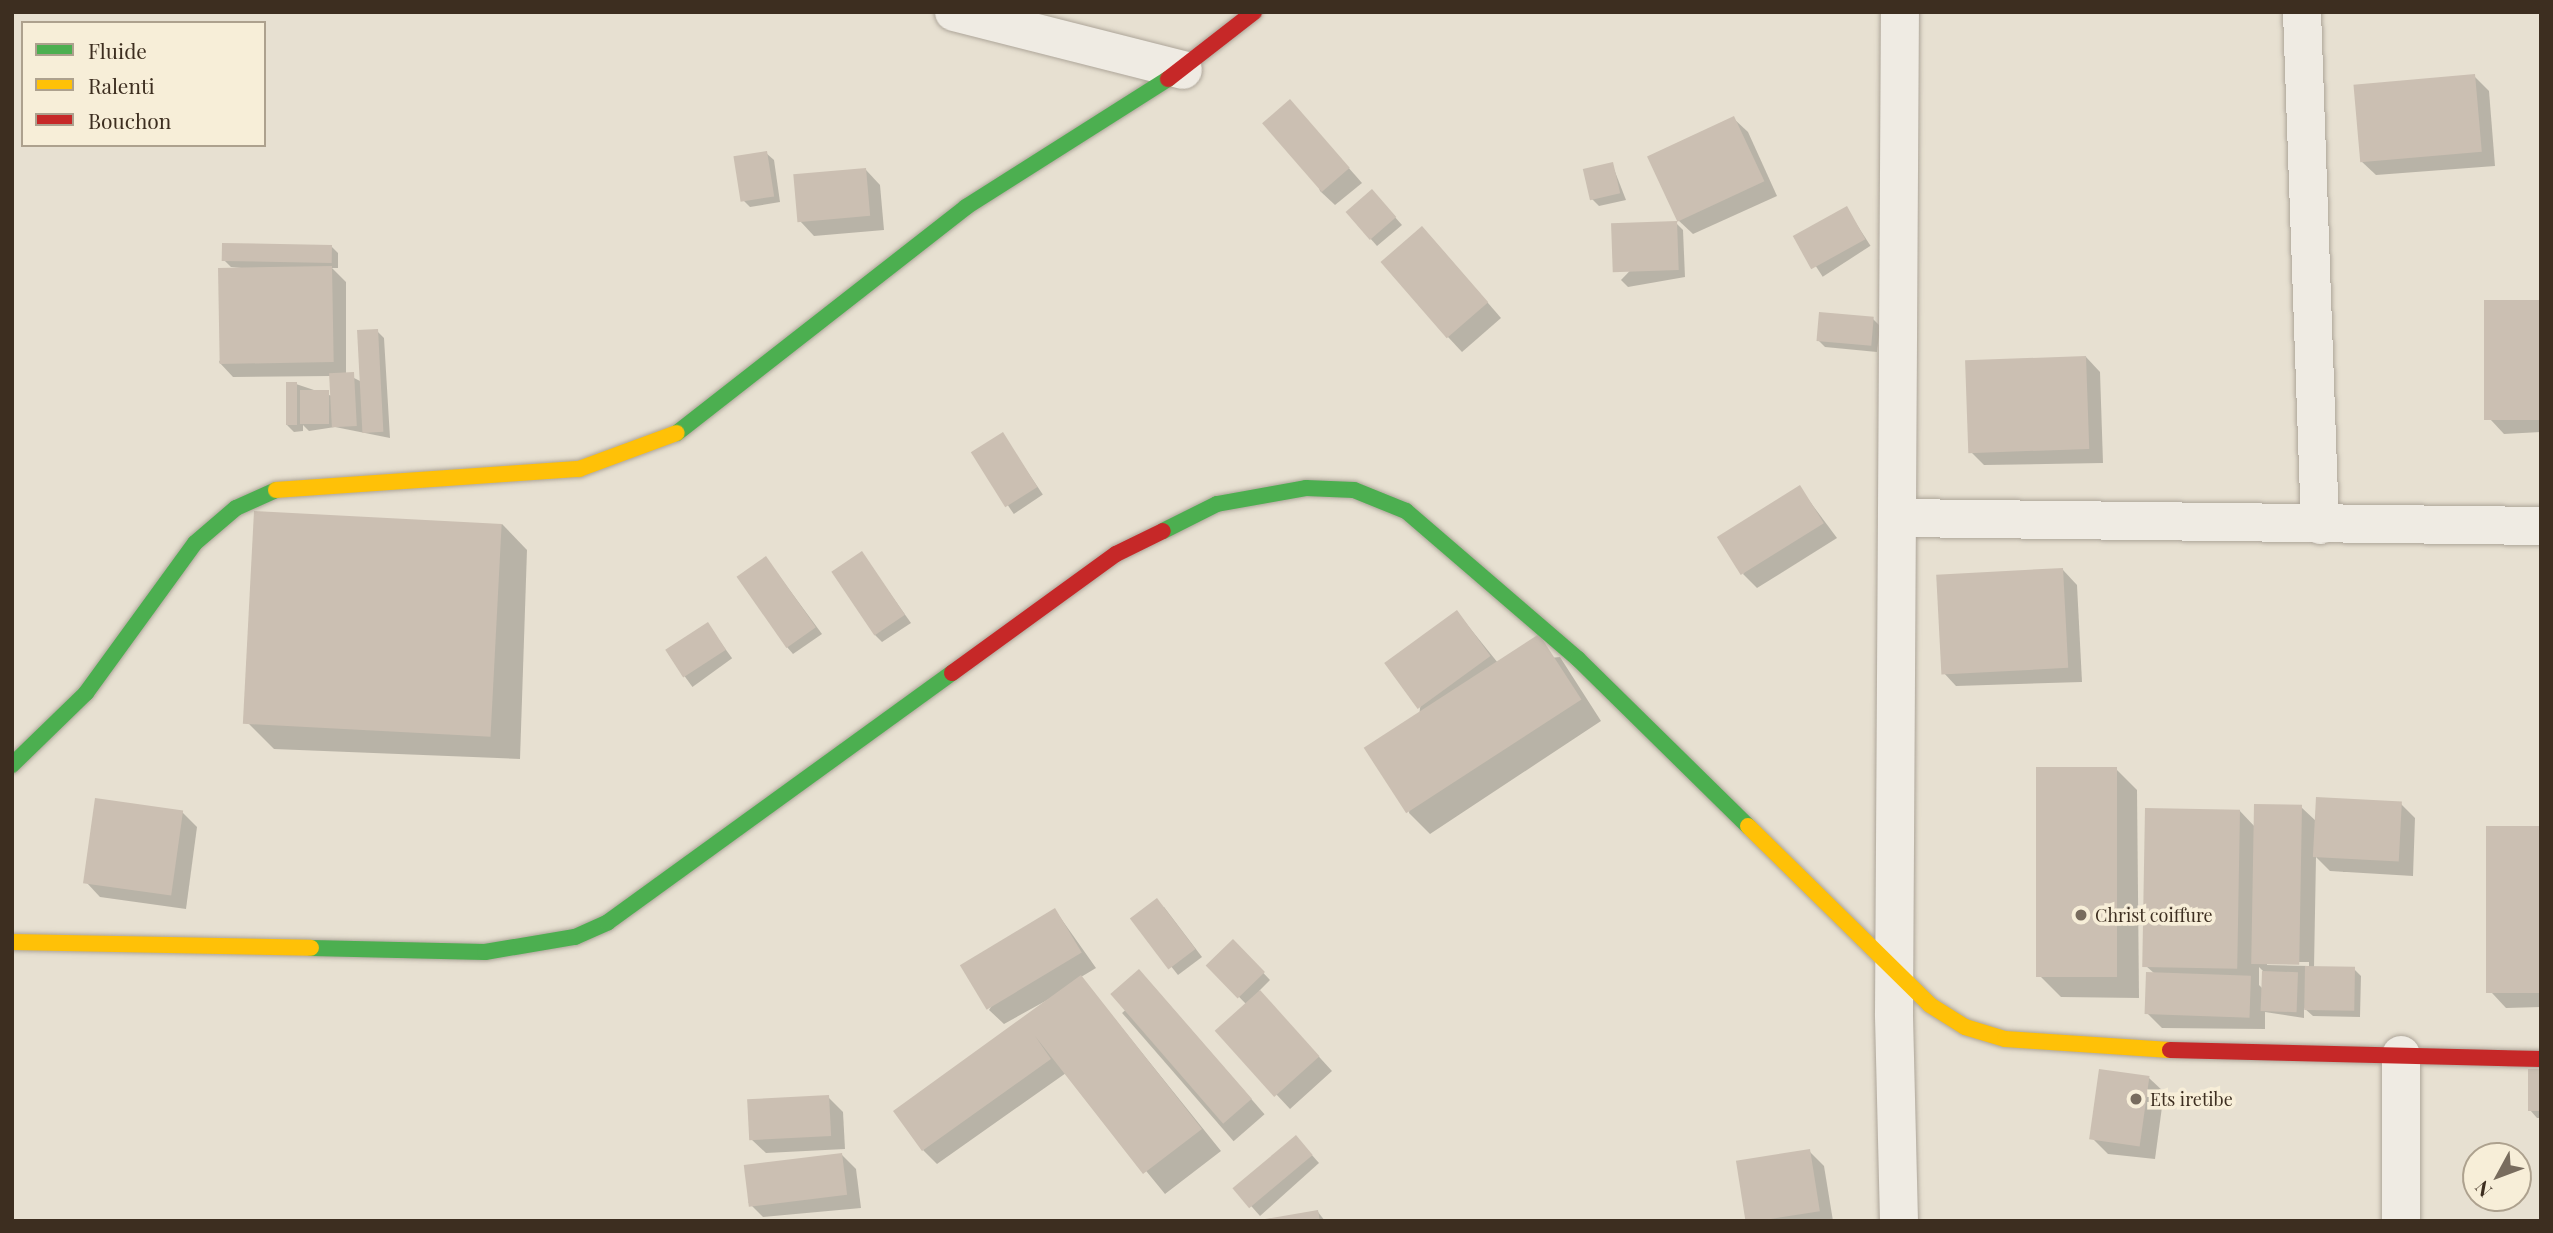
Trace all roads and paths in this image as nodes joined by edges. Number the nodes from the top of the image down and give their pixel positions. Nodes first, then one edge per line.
1 (954, 12) edge
2 (1254, 12) edge
3 (1900, 12) edge
4 (2302, 12) edge
5 (1182, 70) junction
6 (1899, 518) junction
7 (2320, 525) junction
8 (2541, 526) edge
9 (12, 765) edge
10 (12, 942) edge
11 (1895, 971) junction
12 (2401, 1055) junction
13 (2541, 1059) edge
14 (1899, 1221) edge
15 (2401, 1221) edge

1 - 5 street
2 - 5 street
3 - 6 street
4 - 7 street
5 - 9 street
6 - 7 street
6 - 11 street
7 - 8 street
10 - 11 street
11 - 12 street
11 - 14 street
12 - 13 street
12 - 15 street

